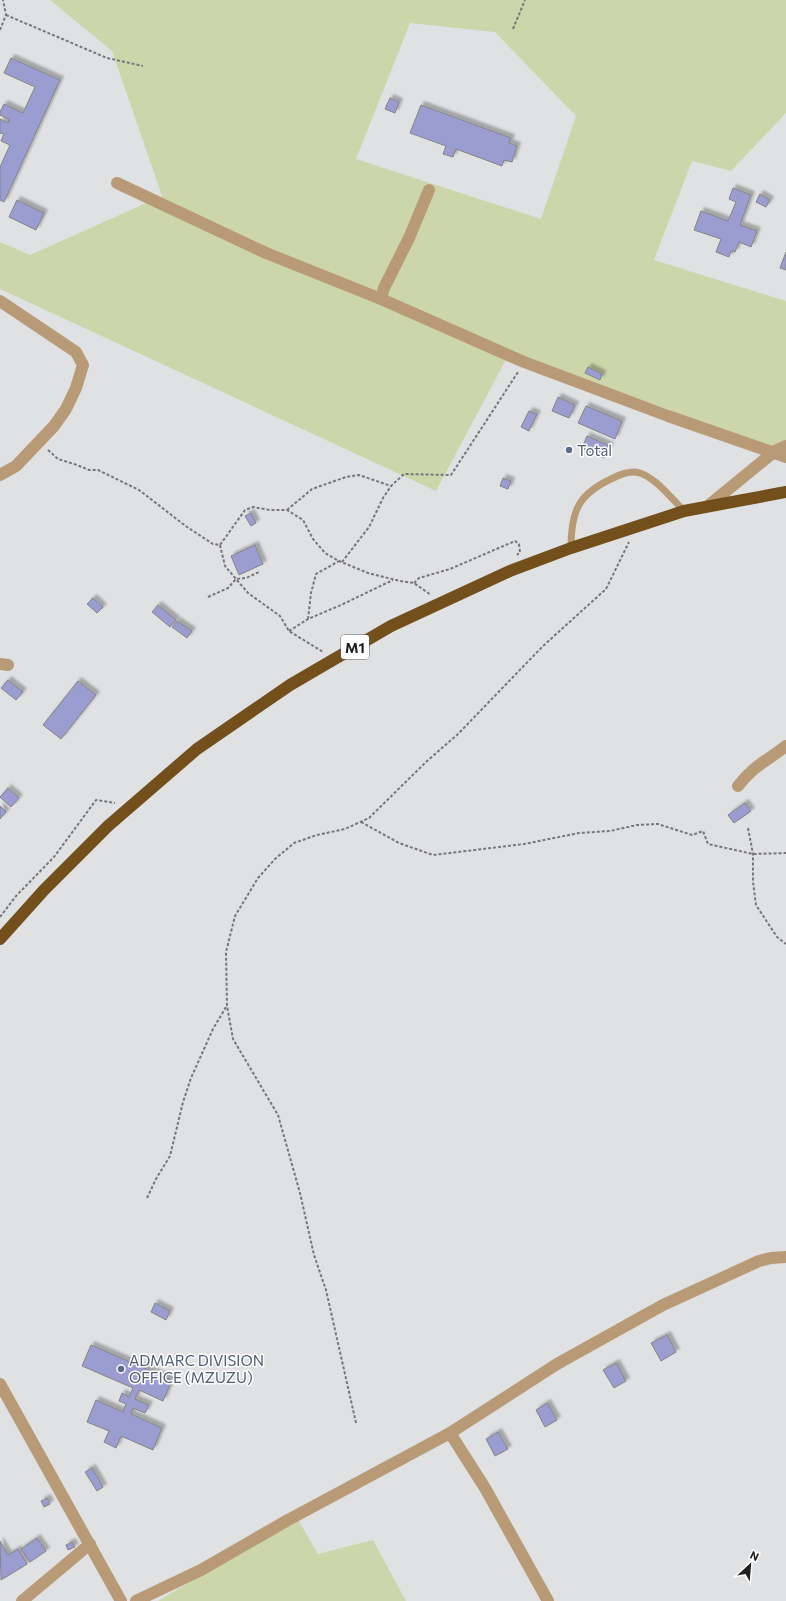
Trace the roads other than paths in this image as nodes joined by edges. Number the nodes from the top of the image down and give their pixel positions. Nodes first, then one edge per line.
1 (116, 183) dead end
2 (429, 190) dead end
3 (381, 299) junction
4 (0, 301) edge
5 (786, 446) edge
6 (773, 452) junction
7 (786, 457) edge
8 (0, 475) edge
9 (786, 492) edge
10 (708, 506) junction
11 (684, 511) junction
12 (571, 548) junction
13 (786, 746) edge
14 (738, 786) dead end
15 (0, 938) edge
16 (786, 1257) edge
17 (0, 1384) edge
18 (450, 1433) junction
19 (90, 1544) junction
20 (22, 1601) edge
21 (121, 1601) edge
22 (136, 1601) edge
23 (548, 1601) edge

1 - 3 street
2 - 3 street
3 - 6 street
4 - 8 street
5 - 6 street
6 - 7 street
6 - 10 street
9 - 10 highway, M1
10 - 11 highway, M1
11 - 12 highway, M1
11 - 12 lane
12 - 15 highway, M1
13 - 14 street
16 - 18 street
17 - 19 street
18 - 22 street
18 - 23 street
19 - 20 street
19 - 21 street

